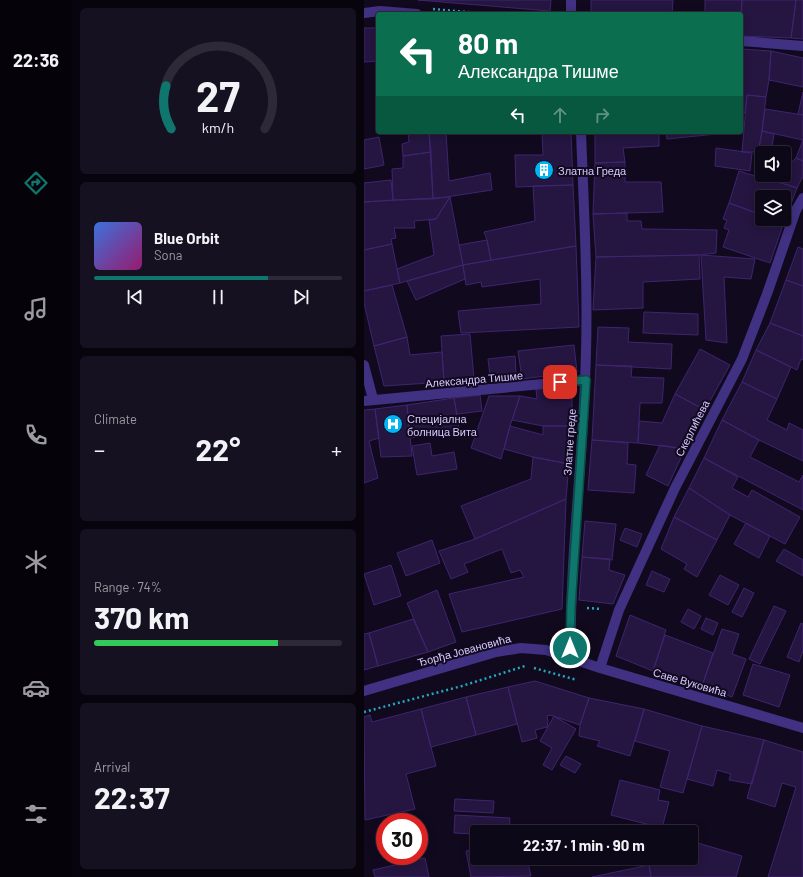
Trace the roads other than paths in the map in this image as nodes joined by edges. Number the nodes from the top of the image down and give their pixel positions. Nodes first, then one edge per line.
1 (571, 0) edge
2 (392, 12) edge
3 (571, 12) edge
4 (364, 13) edge
5 (743, 41) edge
6 (803, 46) edge
7 (581, 134) edge
8 (803, 198) edge
9 (364, 365) edge
10 (586, 380) junction
11 (368, 400) edge
12 (571, 658) junction
13 (600, 668) junction
14 (364, 691) edge
15 (803, 728) edge

1 - 3 street
2 - 4 street
5 - 6 street
7 - 10 street, Златне греде
8 - 13 street, Скерлићева
9 - 11 street
10 - 11 street, Александра Тишме
10 - 12 street, Златне греде
12 - 13 street, Саве Вуковића
12 - 14 street, Ђорђа Јовановића
13 - 15 street, Саве Вуковића

